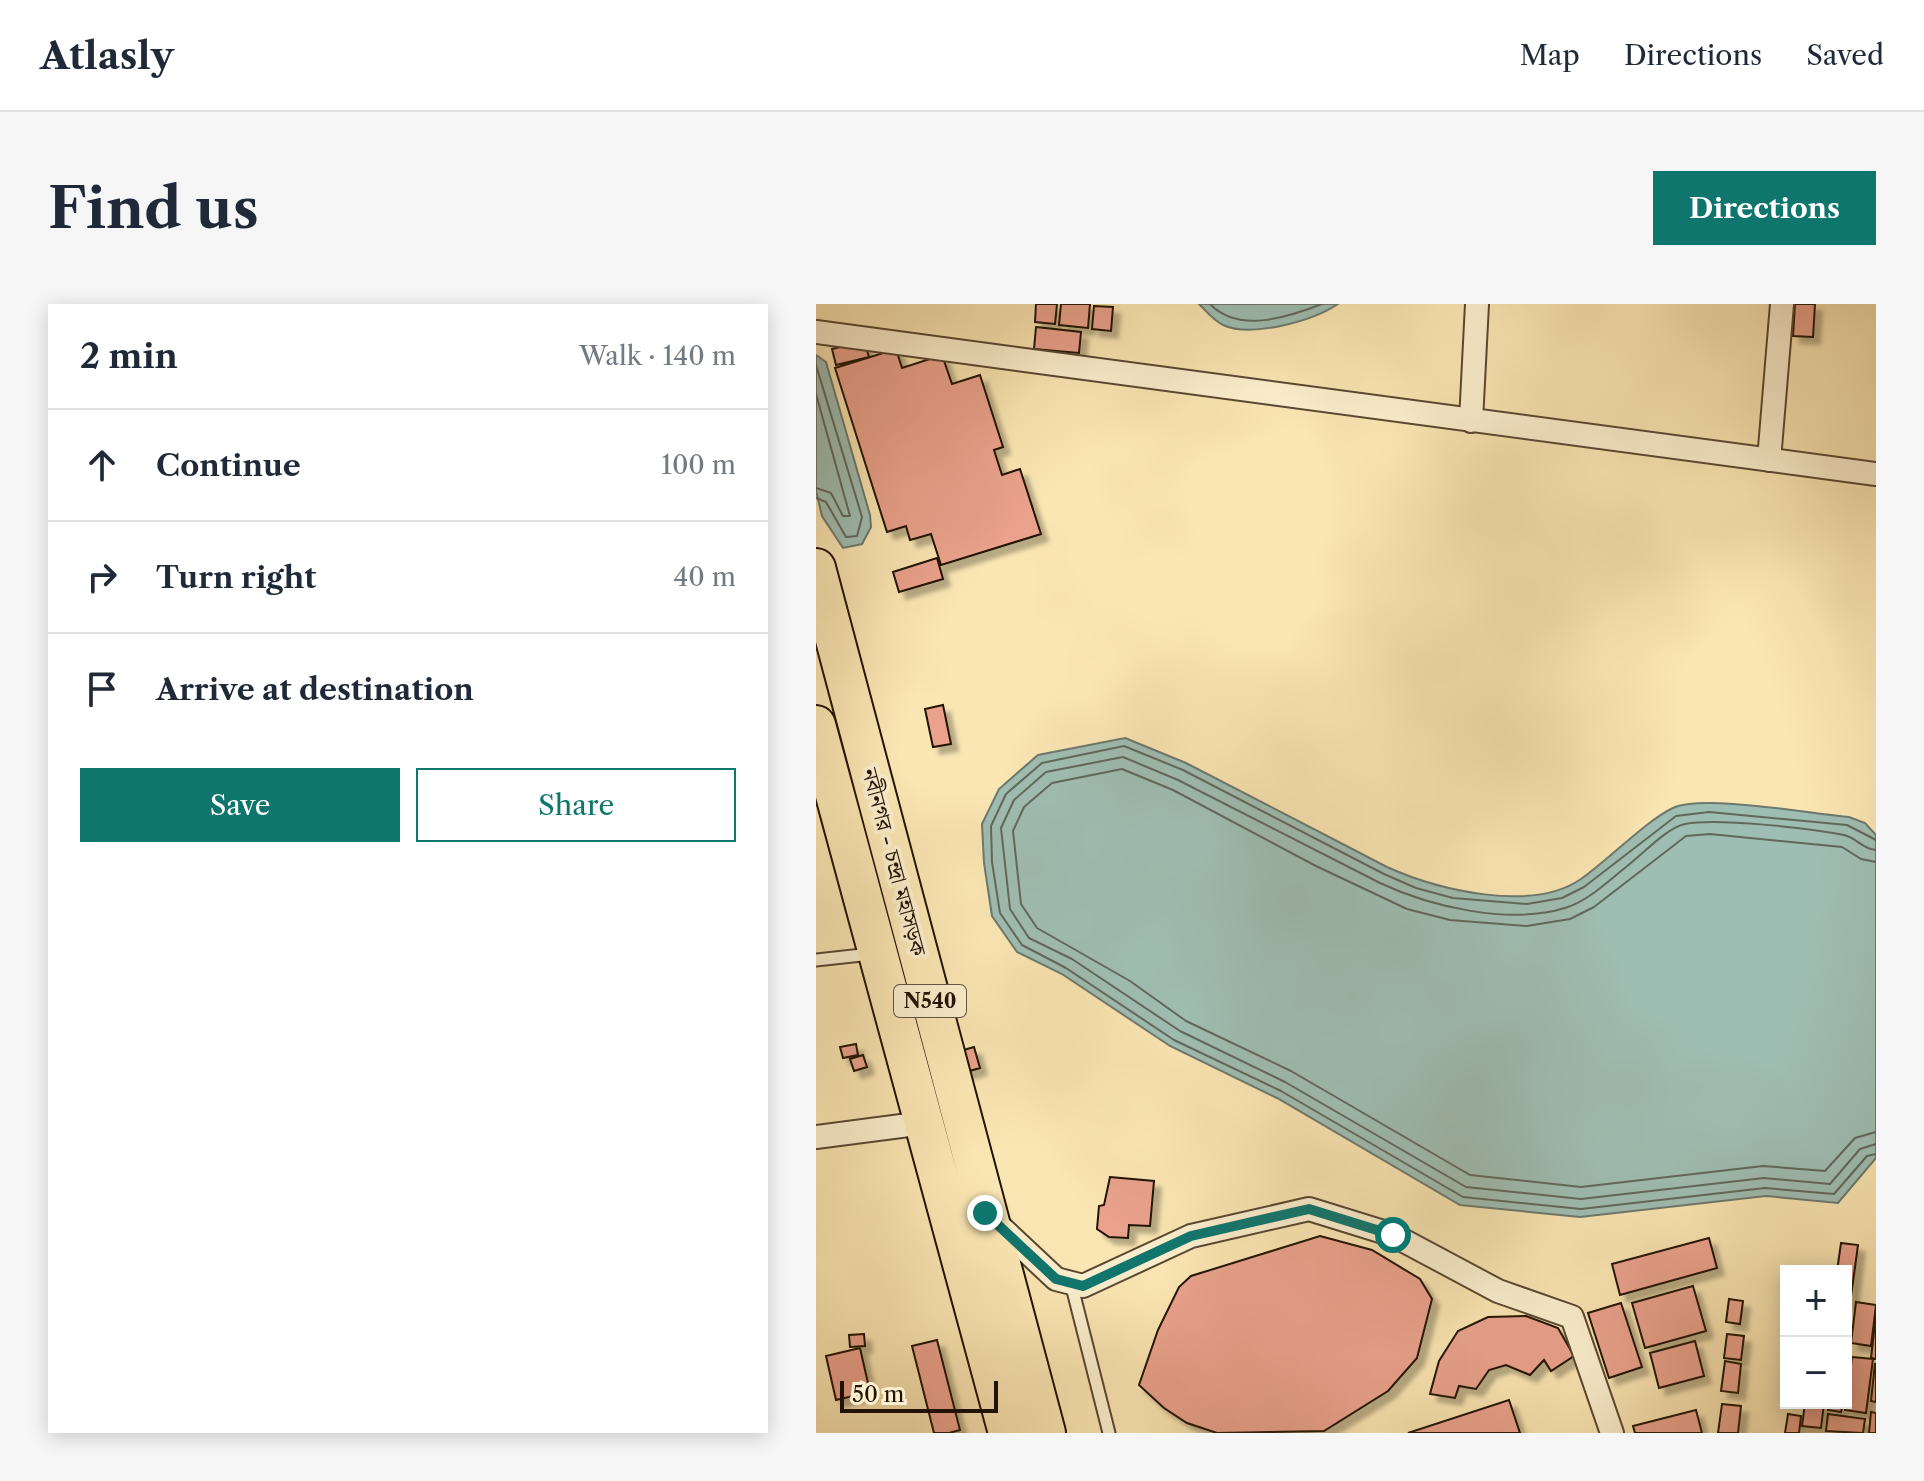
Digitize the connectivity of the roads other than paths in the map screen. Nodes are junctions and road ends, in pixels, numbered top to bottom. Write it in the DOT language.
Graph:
graph roads {
  1 [pos="1477,304"];
  2 [pos="1782,304"];
  3 [pos="816,332"];
  4 [pos="1471,421"];
  5 [pos="1769,460"];
  6 [pos="1876,474"];
  7 [pos="816,568"];
  8 [pos="816,725"];
  9 [pos="876,954"];
  10 [pos="816,960"];
  11 [pos="924,1123"];
  12 [pos="816,1137"];
  13 [pos="968,1217"];
  14 [pos="1071,1283"];
  15 [pos="1008,1433"];
  16 [pos="1046,1433"];
  17 [pos="1109,1433"];
  18 [pos="1612,1433"];
  1 -- 4 [label="street"];
  2 -- 5 [label="street"];
  3 -- 4 [label="street"];
  4 -- 5 [label="street"];
  5 -- 6 [label="street"];
  7 -- 13 [label="highway, নবীনগর - চন্দ্রা মহাসড়ক / N540"];
  8 -- 9 [label="highway, নবীনগর - চন্দ্রা মহাসড়ক / N540"];
  9 -- 10 [label="lane"];
  9 -- 11 [label="highway, নবীনগর - চন্দ্রা মহাসড়ক / N540"];
  11 -- 12 [label="street"];
  11 -- 13 [label="highway, নবীনগর - চন্দ্রা মহাসড়ক / N540"];
  13 -- 14 [label="street"];
  13 -- 15 [label="highway, নবীনগর - চন্দ্রা মহাসড়ক / N540"];
  13 -- 16 [label="highway, নবীনগর - চন্দ্রা মহাসড়ক / N540"];
  14 -- 17 [label="lane"];
  14 -- 18 [label="street"];
}
